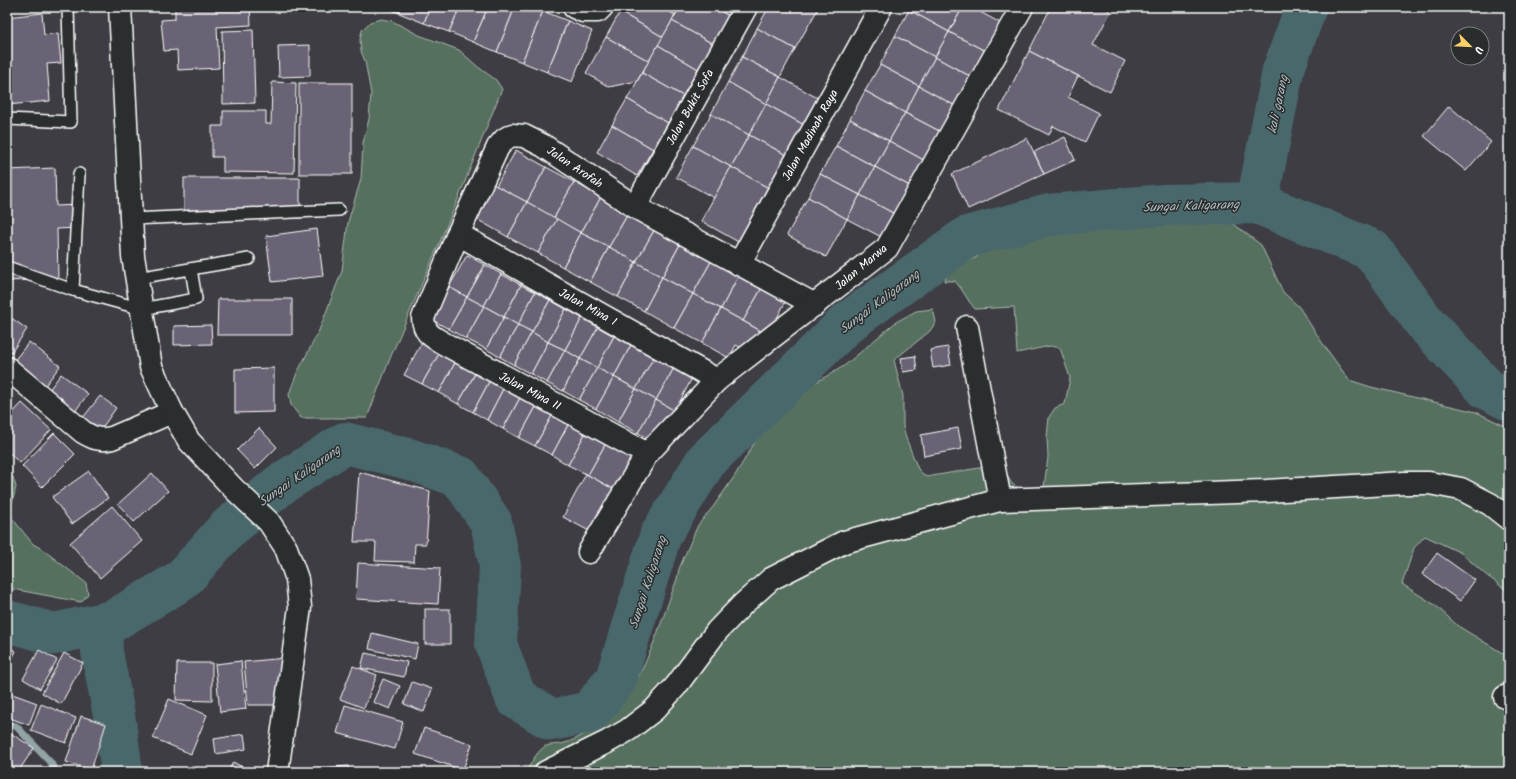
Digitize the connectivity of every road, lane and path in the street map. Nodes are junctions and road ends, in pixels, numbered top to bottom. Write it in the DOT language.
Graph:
graph roads {
  1 [pos="68,7"];
  2 [pos="120,7"];
  3 [pos="574,7"];
  4 [pos="602,7"];
  5 [pos="746,7"];
  6 [pos="881,7"];
  7 [pos="1022,7"];
  8 [pos="7,119"];
  9 [pos="79,174"];
  10 [pos="635,207"];
  11 [pos="339,210"];
  12 [pos="131,220"];
  13 [pos="458,234"];
  14 [pos="249,259"];
  15 [pos="739,264"];
  16 [pos="7,268"];
  17 [pos="191,269"];
  18 [pos="137,278"];
  19 [pos="73,290"];
  20 [pos="815,305"];
  21 [pos="142,309"];
  22 [pos="423,318"];
  23 [pos="967,327"];
  24 [pos="7,368"];
  25 [pos="717,380"];
  26 [pos="172,412"];
  27 [pos="647,454"];
  28 [pos="1000,500"];
  29 [pos="1509,519"];
  30 [pos="589,552"];
  31 [pos="277,772"];
  32 [pos="546,772"];
  1 -- 8 [label="lane"];
  2 -- 12 [label="street"];
  3 -- 4 [label="street"];
  5 -- 10 [label="street, Jalan Bukit Sofa"];
  6 -- 15 [label="street, Jalan Madinah Raya"];
  7 -- 20 [label="street, Jalan Marwa"];
  9 -- 19 [label="lane"];
  10 -- 13 [label="street, Jalan Arofah"];
  10 -- 15 [label="street, Jalan Arofah"];
  11 -- 12 [label="lane"];
  12 -- 18 [label="street"];
  13 -- 22 [label="street, Jalan Arofah"];
  13 -- 25 [label="street, Jalan Mina I"];
  14 -- 17 [label="lane"];
  15 -- 20 [label="street, Jalan Arofah"];
  16 -- 19 [label="lane"];
  17 -- 18 [label="lane"];
  17 -- 21 [label="lane"];
  18 -- 21 [label="street"];
  19 -- 21 [label="lane"];
  20 -- 25 [label="street, Jalan Marwa"];
  21 -- 26 [label="street"];
  22 -- 27 [label="street, Jalan Mina II"];
  23 -- 28 [label="street"];
  24 -- 26 [label="street"];
  25 -- 27 [label="street, Jalan Marwa"];
  26 -- 31 [label="street"];
  27 -- 30 [label="street, Jalan Marwa"];
  28 -- 29 [label="street"];
  28 -- 32 [label="street"];
}
